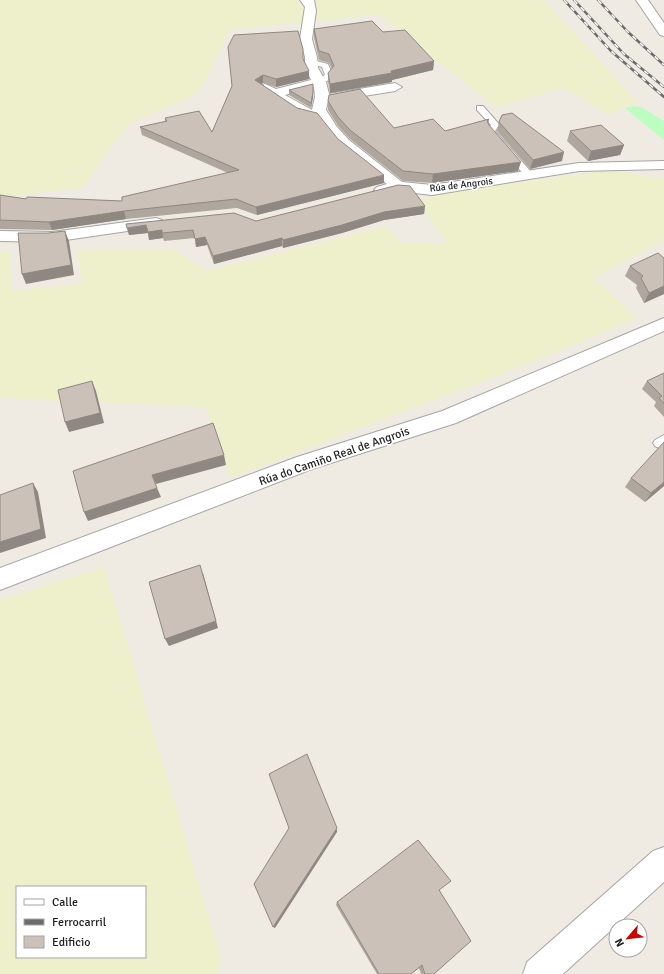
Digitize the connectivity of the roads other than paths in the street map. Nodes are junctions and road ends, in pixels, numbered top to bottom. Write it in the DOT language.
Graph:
graph roads {
  1 [pos="306,0"];
  2 [pos="642,0"];
  3 [pos="664,32"];
  4 [pos="319,82"];
  5 [pos="395,87"];
  6 [pos="322,100"];
  7 [pos="480,108"];
  8 [pos="323,117"];
  9 [pos="664,165"];
  10 [pos="529,175"];
  11 [pos="398,186"];
  12 [pos="367,193"];
  13 [pos="170,222"];
  14 [pos="0,236"];
  15 [pos="664,324"];
  16 [pos="0,579"];
  17 [pos="664,862"];
  18 [pos="539,974"];
  1 -- 4 [label="street"];
  2 -- 3 [label="street"];
  4 -- 6 [label="street"];
  4 -- 8 [label="street"];
  5 -- 6 [label="street"];
  6 -- 8 [label="street"];
  7 -- 10 [label="lane"];
  8 -- 11 [label="street"];
  9 -- 10 [label="street, Rúa de Angrois"];
  10 -- 11 [label="street, Rúa de Angrois"];
  11 -- 12 [label="street, Rúa de Angrois"];
  13 -- 14 [label="street"];
  15 -- 16 [label="street, Rúa do Camiño Real de Angrois"];
  17 -- 18 [label="street"];
}
